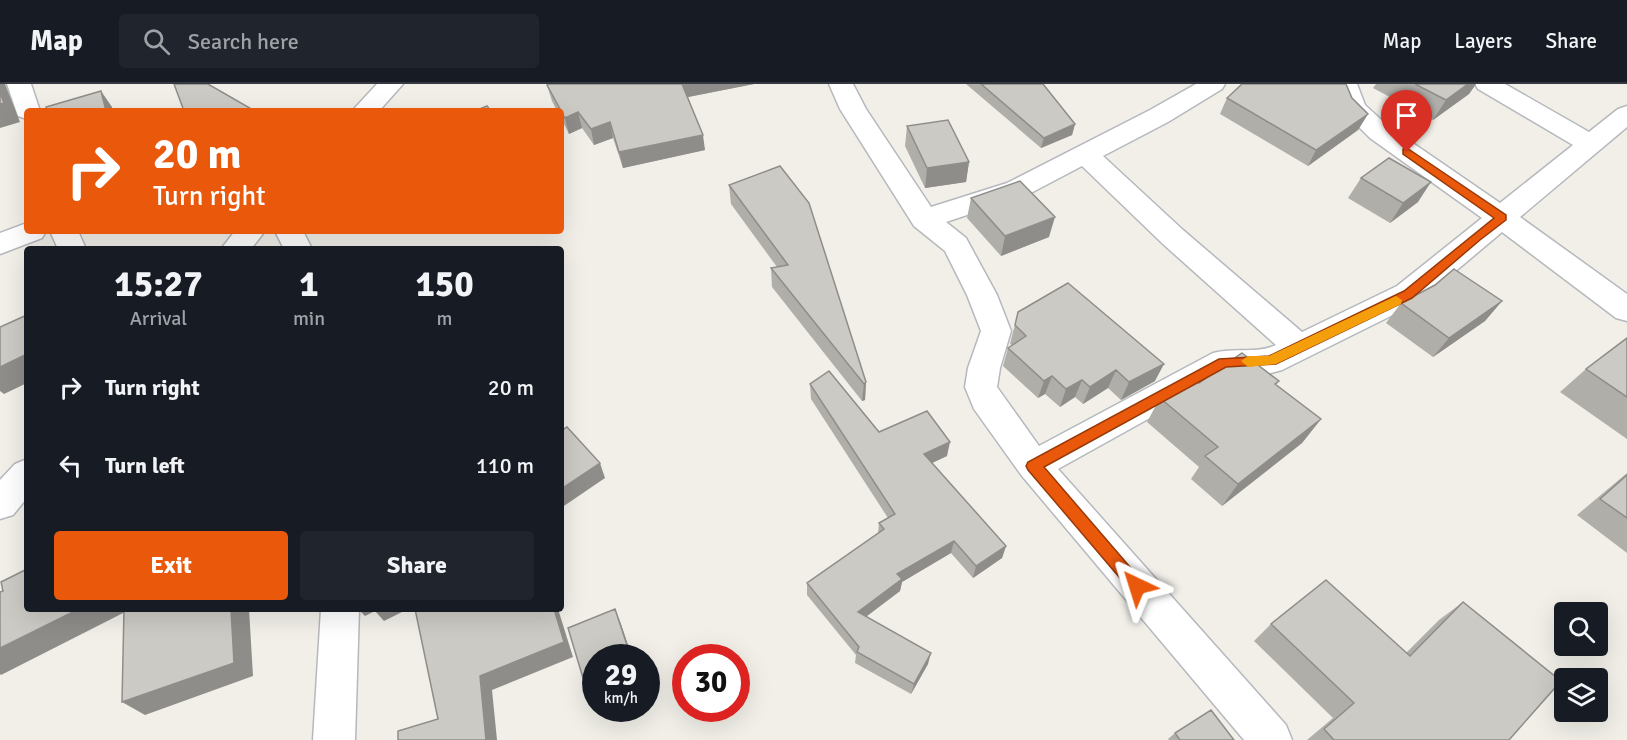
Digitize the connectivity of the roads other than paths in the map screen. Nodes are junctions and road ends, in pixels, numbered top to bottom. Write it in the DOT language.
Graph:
graph roads {
  1 [pos="19,84"];
  2 [pos="390,84"];
  3 [pos="841,84"];
  4 [pos="1213,84"];
  5 [pos="1345,84"];
  6 [pos="1487,84"];
  7 [pos="26,108"];
  8 [pos="368,108"];
  9 [pos="1627,114"];
  10 [pos="1590,144"];
  11 [pos="1085,154"];
  12 [pos="1502,218"];
  13 [pos="924,219"];
  14 [pos="25,234"];
  15 [pos="248,234"];
  16 [pos="0,244"];
  17 [pos="238,246"];
  18 [pos="1627,310"];
  19 [pos="1300,348"];
  20 [pos="1034,466"];
  21 [pos="24,477"];
  22 [pos="0,504"];
  23 [pos="340,612"];
  24 [pos="334,740"];
  25 [pos="1271,740"];
  1 -- 7 [label="street"];
  2 -- 8 [label="street"];
  3 -- 13 [label="street"];
  4 -- 11 [label="street"];
  5 -- 12 [label="street"];
  6 -- 10 [label="street"];
  9 -- 10 [label="street"];
  10 -- 12 [label="street"];
  11 -- 13 [label="street"];
  11 -- 19 [label="street"];
  12 -- 18 [label="street"];
  12 -- 19 [label="street"];
  13 -- 20 [label="street"];
  14 -- 16 [label="street"];
  15 -- 17 [label="street"];
  19 -- 20 [label="street"];
  20 -- 25 [label="street"];
  21 -- 22 [label="street"];
  23 -- 24 [label="street"];
}
